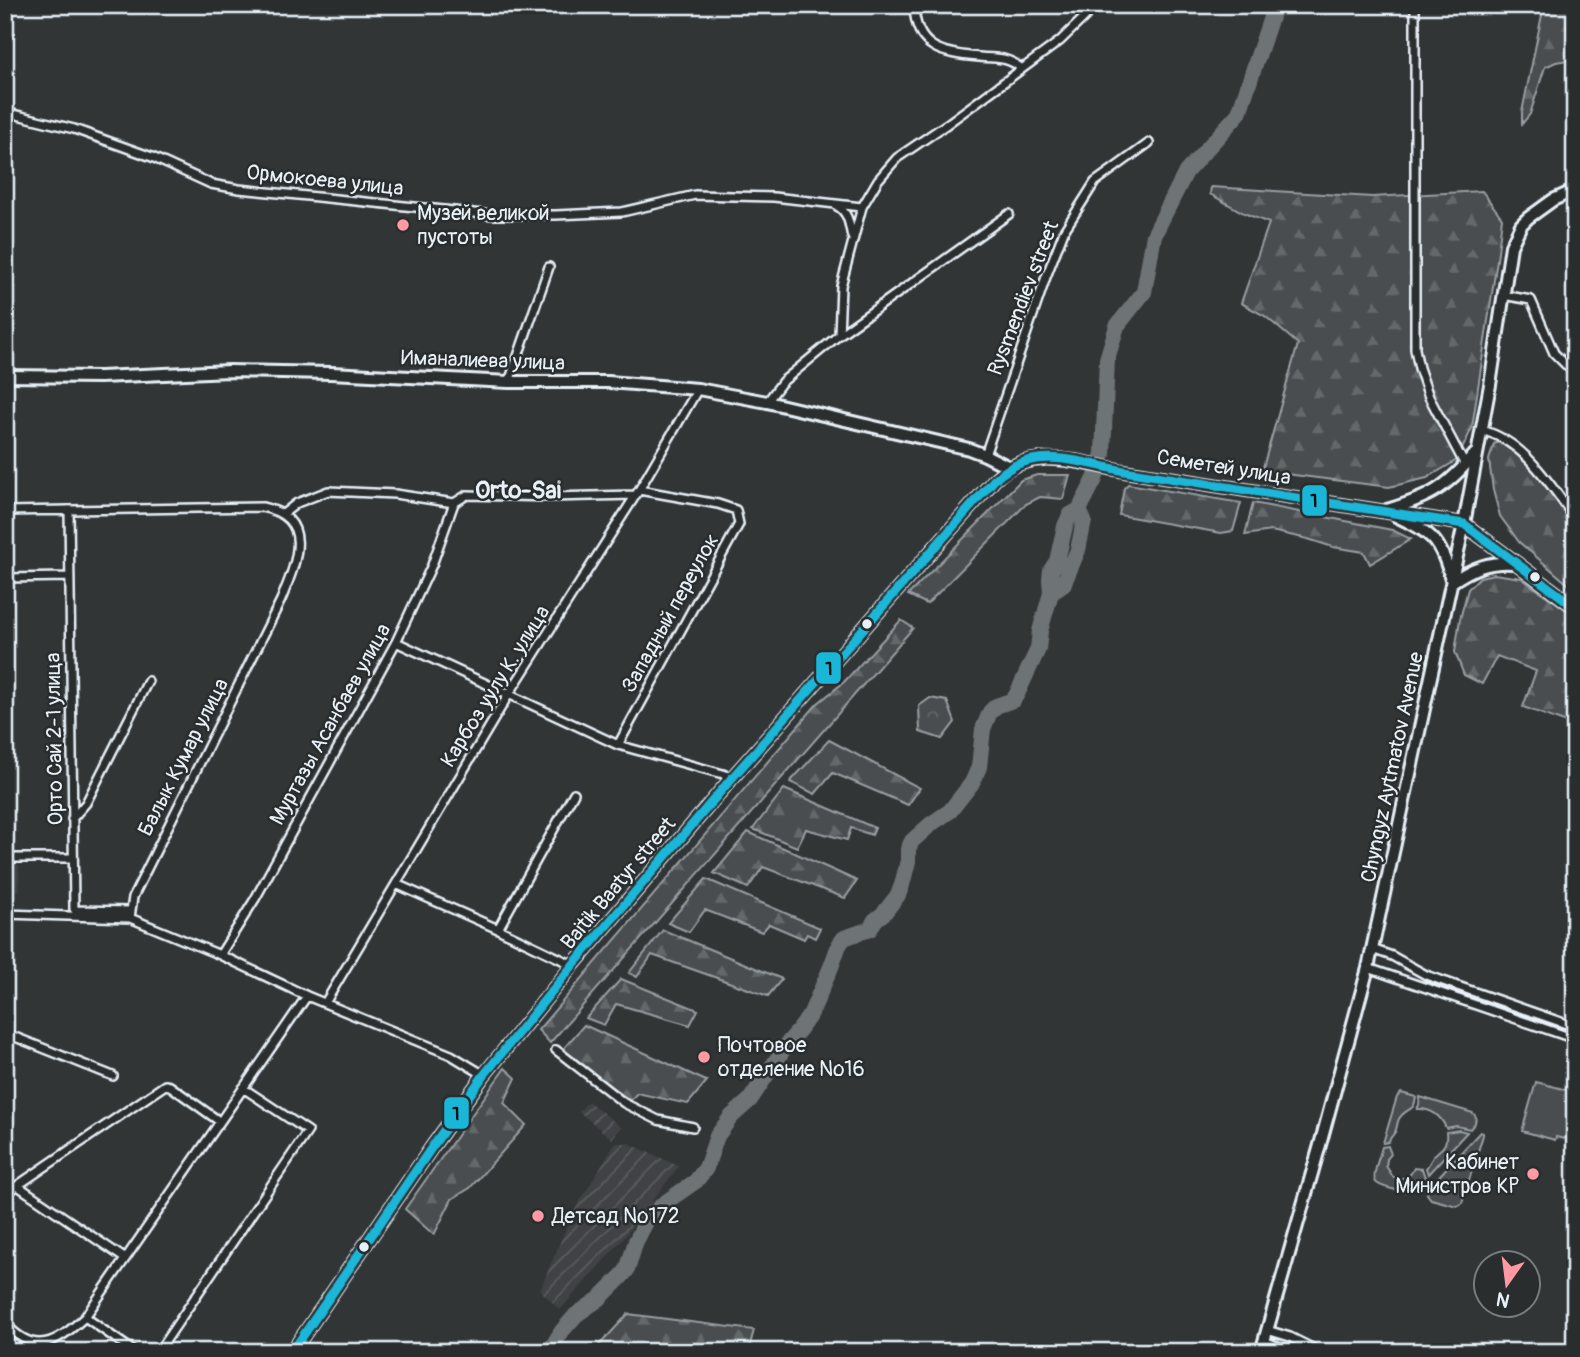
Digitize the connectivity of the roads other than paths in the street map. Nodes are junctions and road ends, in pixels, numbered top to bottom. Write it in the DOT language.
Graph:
graph roads {
  1 [pos="914,5"];
  2 [pos="1097,5"];
  3 [pos="1415,5"];
  4 [pos="1021,68"];
  5 [pos="5,112"];
  6 [pos="1149,143"];
  7 [pos="1575,190"];
  8 [pos="835,205"];
  9 [pos="862,207"];
  10 [pos="1009,215"];
  11 [pos="852,242"];
  12 [pos="549,267"];
  13 [pos="1503,295"];
  14 [pos="839,335"];
  15 [pos="1575,374"];
  16 [pos="5,376"];
  17 [pos="509,382"];
  18 [pos="698,389"];
  19 [pos="767,402"];
  20 [pos="1481,430"];
  21 [pos="1476,452"];
  22 [pos="985,455"];
  23 [pos="1465,465"];
  24 [pos="1009,467"];
  25 [pos="637,492"];
  26 [pos="454,503"];
  27 [pos="69,510"];
  28 [pos="5,511"];
  29 [pos="1384,511"];
  30 [pos="283,514"];
  31 [pos="1575,518"];
  32 [pos="1464,524"];
  33 [pos="1514,563"];
  34 [pos="69,577"];
  35 [pos="5,578"];
  36 [pos="1452,582"];
  37 [pos="1575,607"];
  38 [pos="396,642"];
  39 [pos="148,681"];
  40 [pos="509,694"];
  41 [pos="618,745"];
  42 [pos="732,778"];
  43 [pos="574,793"];
  44 [pos="72,820"];
  45 [pos="5,858"];
  46 [pos="72,858"];
  47 [pos="396,884"];
  48 [pos="5,914"];
  49 [pos="131,914"];
  50 [pos="498,929"];
  51 [pos="1372,949"];
  52 [pos="220,955"];
  53 [pos="573,965"];
  54 [pos="1368,968"];
  55 [pos="1426,975"];
  56 [pos="1423,986"];
  57 [pos="307,996"];
  58 [pos="325,1003"];
  59 [pos="1575,1027"];
  60 [pos="5,1033"];
  61 [pos="1575,1039"];
  62 [pos="556,1050"];
  63 [pos="484,1075"];
  64 [pos="113,1076"];
  65 [pos="243,1088"];
  66 [pos="219,1121"];
  67 [pos="693,1127"];
  68 [pos="18,1186"];
  69 [pos="5,1194"];
  70 [pos="124,1258"];
  71 [pos="85,1317"];
  72 [pos="5,1323"];
  73 [pos="1264,1341"];
  74 [pos="135,1352"];
  75 [pos="158,1352"];
  76 [pos="292,1352"];
  77 [pos="1293,1352"];
  78 [pos="1320,1352"];
  1 -- 4 [label="street"];
  2 -- 4 [label="street"];
  3 -- 23 [label="street"];
  4 -- 9 [label="street"];
  5 -- 8 [label="street, Ормокоева улица"];
  6 -- 22 [label="street, Rysmendiev street"];
  7 -- 13 [label="main road, Chyngyz Aytmatov Avenue"];
  8 -- 9 [label="street, Ормокоева улица"];
  8 -- 11 [label="street"];
  9 -- 11 [label="street"];
  10 -- 14 [label="street"];
  11 -- 14 [label="street"];
  12 -- 17 [label="street"];
  13 -- 15 [label="street"];
  13 -- 20 [label="main road, Chyngyz Aytmatov Avenue"];
  14 -- 19 [label="street"];
  16 -- 17 [label="main road, Иманалиева улица"];
  17 -- 18 [label="main road, Иманалиева улица"];
  18 -- 19 [label="main road, Иманалиева улица"];
  18 -- 25 [label="street, Карбоз уулу К. улица"];
  19 -- 22 [label="main road, Иманалиева улица"];
  20 -- 21 [label="main road, Chyngyz Aytmatov Avenue"];
  20 -- 31 [label="street"];
  21 -- 23 [label="main road"];
  21 -- 32 [label="main road, Chyngyz Aytmatov Avenue"];
  22 -- 24 [label="main road, Иманалиева улица"];
  23 -- 29 [label="main road"];
  24 -- 29 [label="main road, Семетей улица"];
  24 -- 42 [label="main road, Baitik Baatyr street"];
  25 -- 26 [label="street"];
  25 -- 40 [label="street, Карбоз уулу К. улица"];
  25 -- 41 [label="street, Западный переулок"];
  26 -- 30 [label="street"];
  26 -- 38 [label="street, Муртазы Асанбаев улица"];
  27 -- 28 [label="street"];
  27 -- 30 [label="street"];
  27 -- 34 [label="street, Орто Сай 2-1 улица"];
  29 -- 32 [label="main road, Семетей улица"];
  29 -- 36 [label="main road"];
  30 -- 49 [label="street, Балык Кумар улица"];
  32 -- 33 [label="main road, Семетей улица"];
  32 -- 36 [label="main road, Chyngyz Aytmatov Avenue"];
  33 -- 36 [label="main road"];
  33 -- 37 [label="main road, Семетей улица"];
  34 -- 35 [label="street"];
  34 -- 44 [label="street, Орто Сай 2-1 улица"];
  36 -- 51 [label="main road, Chyngyz Aytmatov Avenue"];
  38 -- 40 [label="street"];
  38 -- 52 [label="street, Муртазы Асанбаев улица"];
  39 -- 44 [label="street"];
  40 -- 41 [label="street"];
  40 -- 47 [label="street, Карбоз уулу К. улица"];
  41 -- 42 [label="street"];
  42 -- 53 [label="main road, Baitik Baatyr street"];
  43 -- 50 [label="street"];
  44 -- 46 [label="street, Орто Сай 2-1 улица"];
  45 -- 46 [label="street"];
  46 -- 49 [label="street, Орто Сай 2-1 улица"];
  47 -- 50 [label="street"];
  47 -- 58 [label="street, Карбоз уулу К. улица"];
  48 -- 49 [label="street"];
  49 -- 52 [label="street"];
  50 -- 53 [label="street"];
  51 -- 54 [label="main road, Chyngyz Aytmatov Avenue"];
  51 -- 55 [label="street"];
  52 -- 57 [label="street"];
  53 -- 63 [label="main road, Baitik Baatyr street"];
  54 -- 56 [label="street"];
  54 -- 73 [label="main road, Chyngyz Aytmatov Avenue"];
  55 -- 56 [label="street"];
  55 -- 59 [label="street"];
  56 -- 61 [label="street"];
  57 -- 58 [label="street"];
  57 -- 65 [label="street"];
  58 -- 63 [label="street"];
  60 -- 64 [label="street"];
  62 -- 67 [label="street"];
  63 -- 76 [label="main road, Baitik Baatyr street"];
  65 -- 66 [label="street"];
  65 -- 75 [label="street"];
  66 -- 68 [label="street"];
  66 -- 70 [label="street"];
  68 -- 69 [label="street"];
  68 -- 70 [label="street"];
  70 -- 71 [label="street"];
  71 -- 72 [label="street"];
  71 -- 74 [label="street"];
  73 -- 77 [label="street"];
  73 -- 78 [label="street"];
}
